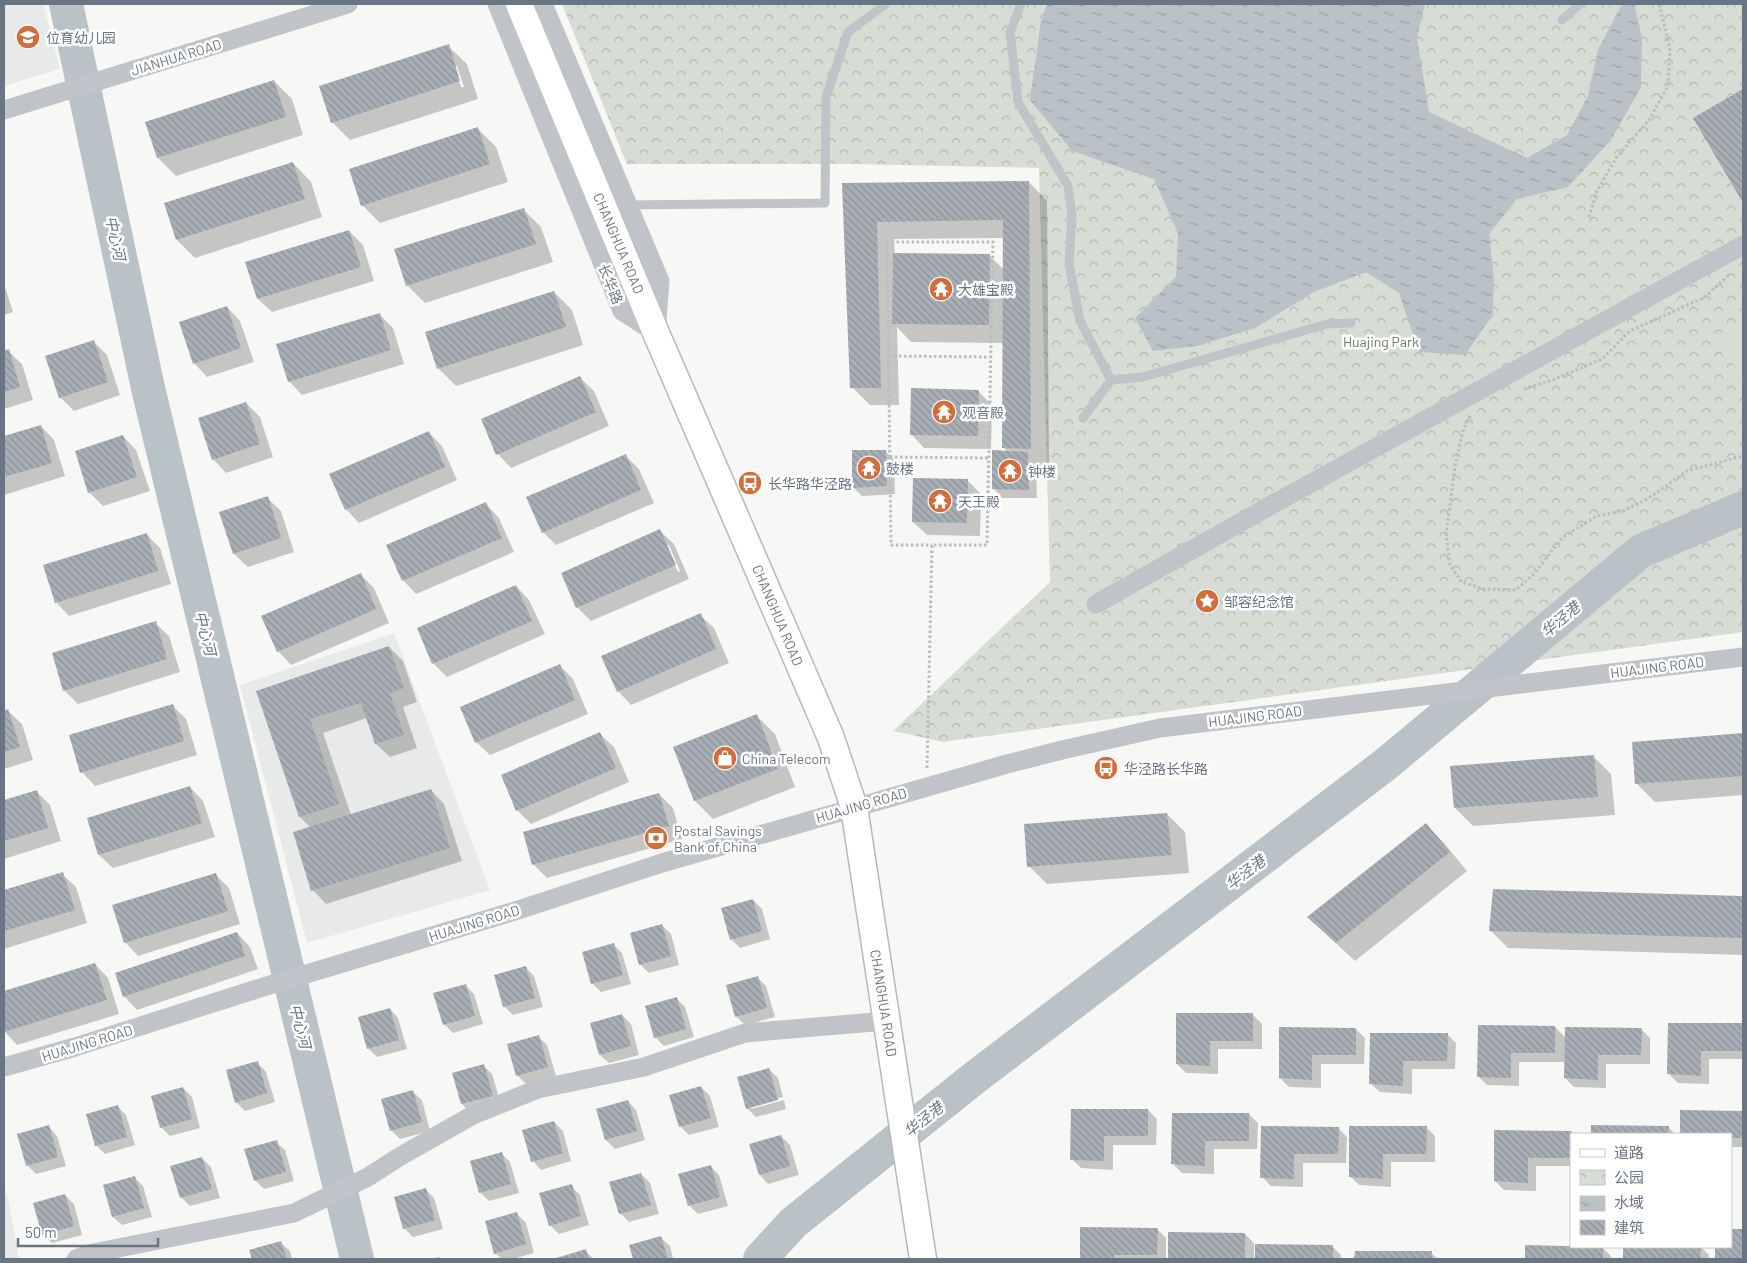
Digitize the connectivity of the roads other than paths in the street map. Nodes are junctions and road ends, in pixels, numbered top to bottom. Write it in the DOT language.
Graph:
graph roads {
  1 [pos="348,4"];
  2 [pos="497,4"];
  3 [pos="519,4"];
  4 [pos="543,4"];
  5 [pos="886,4"];
  6 [pos="1021,4"];
  7 [pos="1580,4"];
  8 [pos="1562,20"];
  9 [pos="4,110"];
  10 [pos="628,205"];
  11 [pos="1743,245"];
  12 [pos="1351,323"];
  13 [pos="656,333"];
  14 [pos="1111,380"];
  15 [pos="1083,418"];
  16 [pos="1096,604"];
  17 [pos="1743,657"];
  18 [pos="854,807"];
  19 [pos="886,1022"];
  20 [pos="4,1067"];
  21 [pos="76,1259"];
  22 [pos="923,1259"];
  1 -- 9 [label="street, JIANHUA ROAD"];
  2 -- 13 [label="street, 长华路"];
  3 -- 13 [label="street, CHANGHUA ROAD"];
  4 -- 10 [label="street"];
  5 -- 10 [label="lane"];
  6 -- 14 [label="lane"];
  7 -- 8 [label="lane"];
  10 -- 13 [label="street"];
  11 -- 16 [label="street"];
  12 -- 14 [label="lane"];
  13 -- 18 [label="street, CHANGHUA ROAD"];
  14 -- 15 [label="lane"];
  17 -- 18 [label="street, HUAJING ROAD"];
  18 -- 19 [label="street, CHANGHUA ROAD"];
  18 -- 20 [label="street, HUAJING ROAD"];
  19 -- 21 [label="street"];
  19 -- 22 [label="street, CHANGHUA ROAD"];
}
